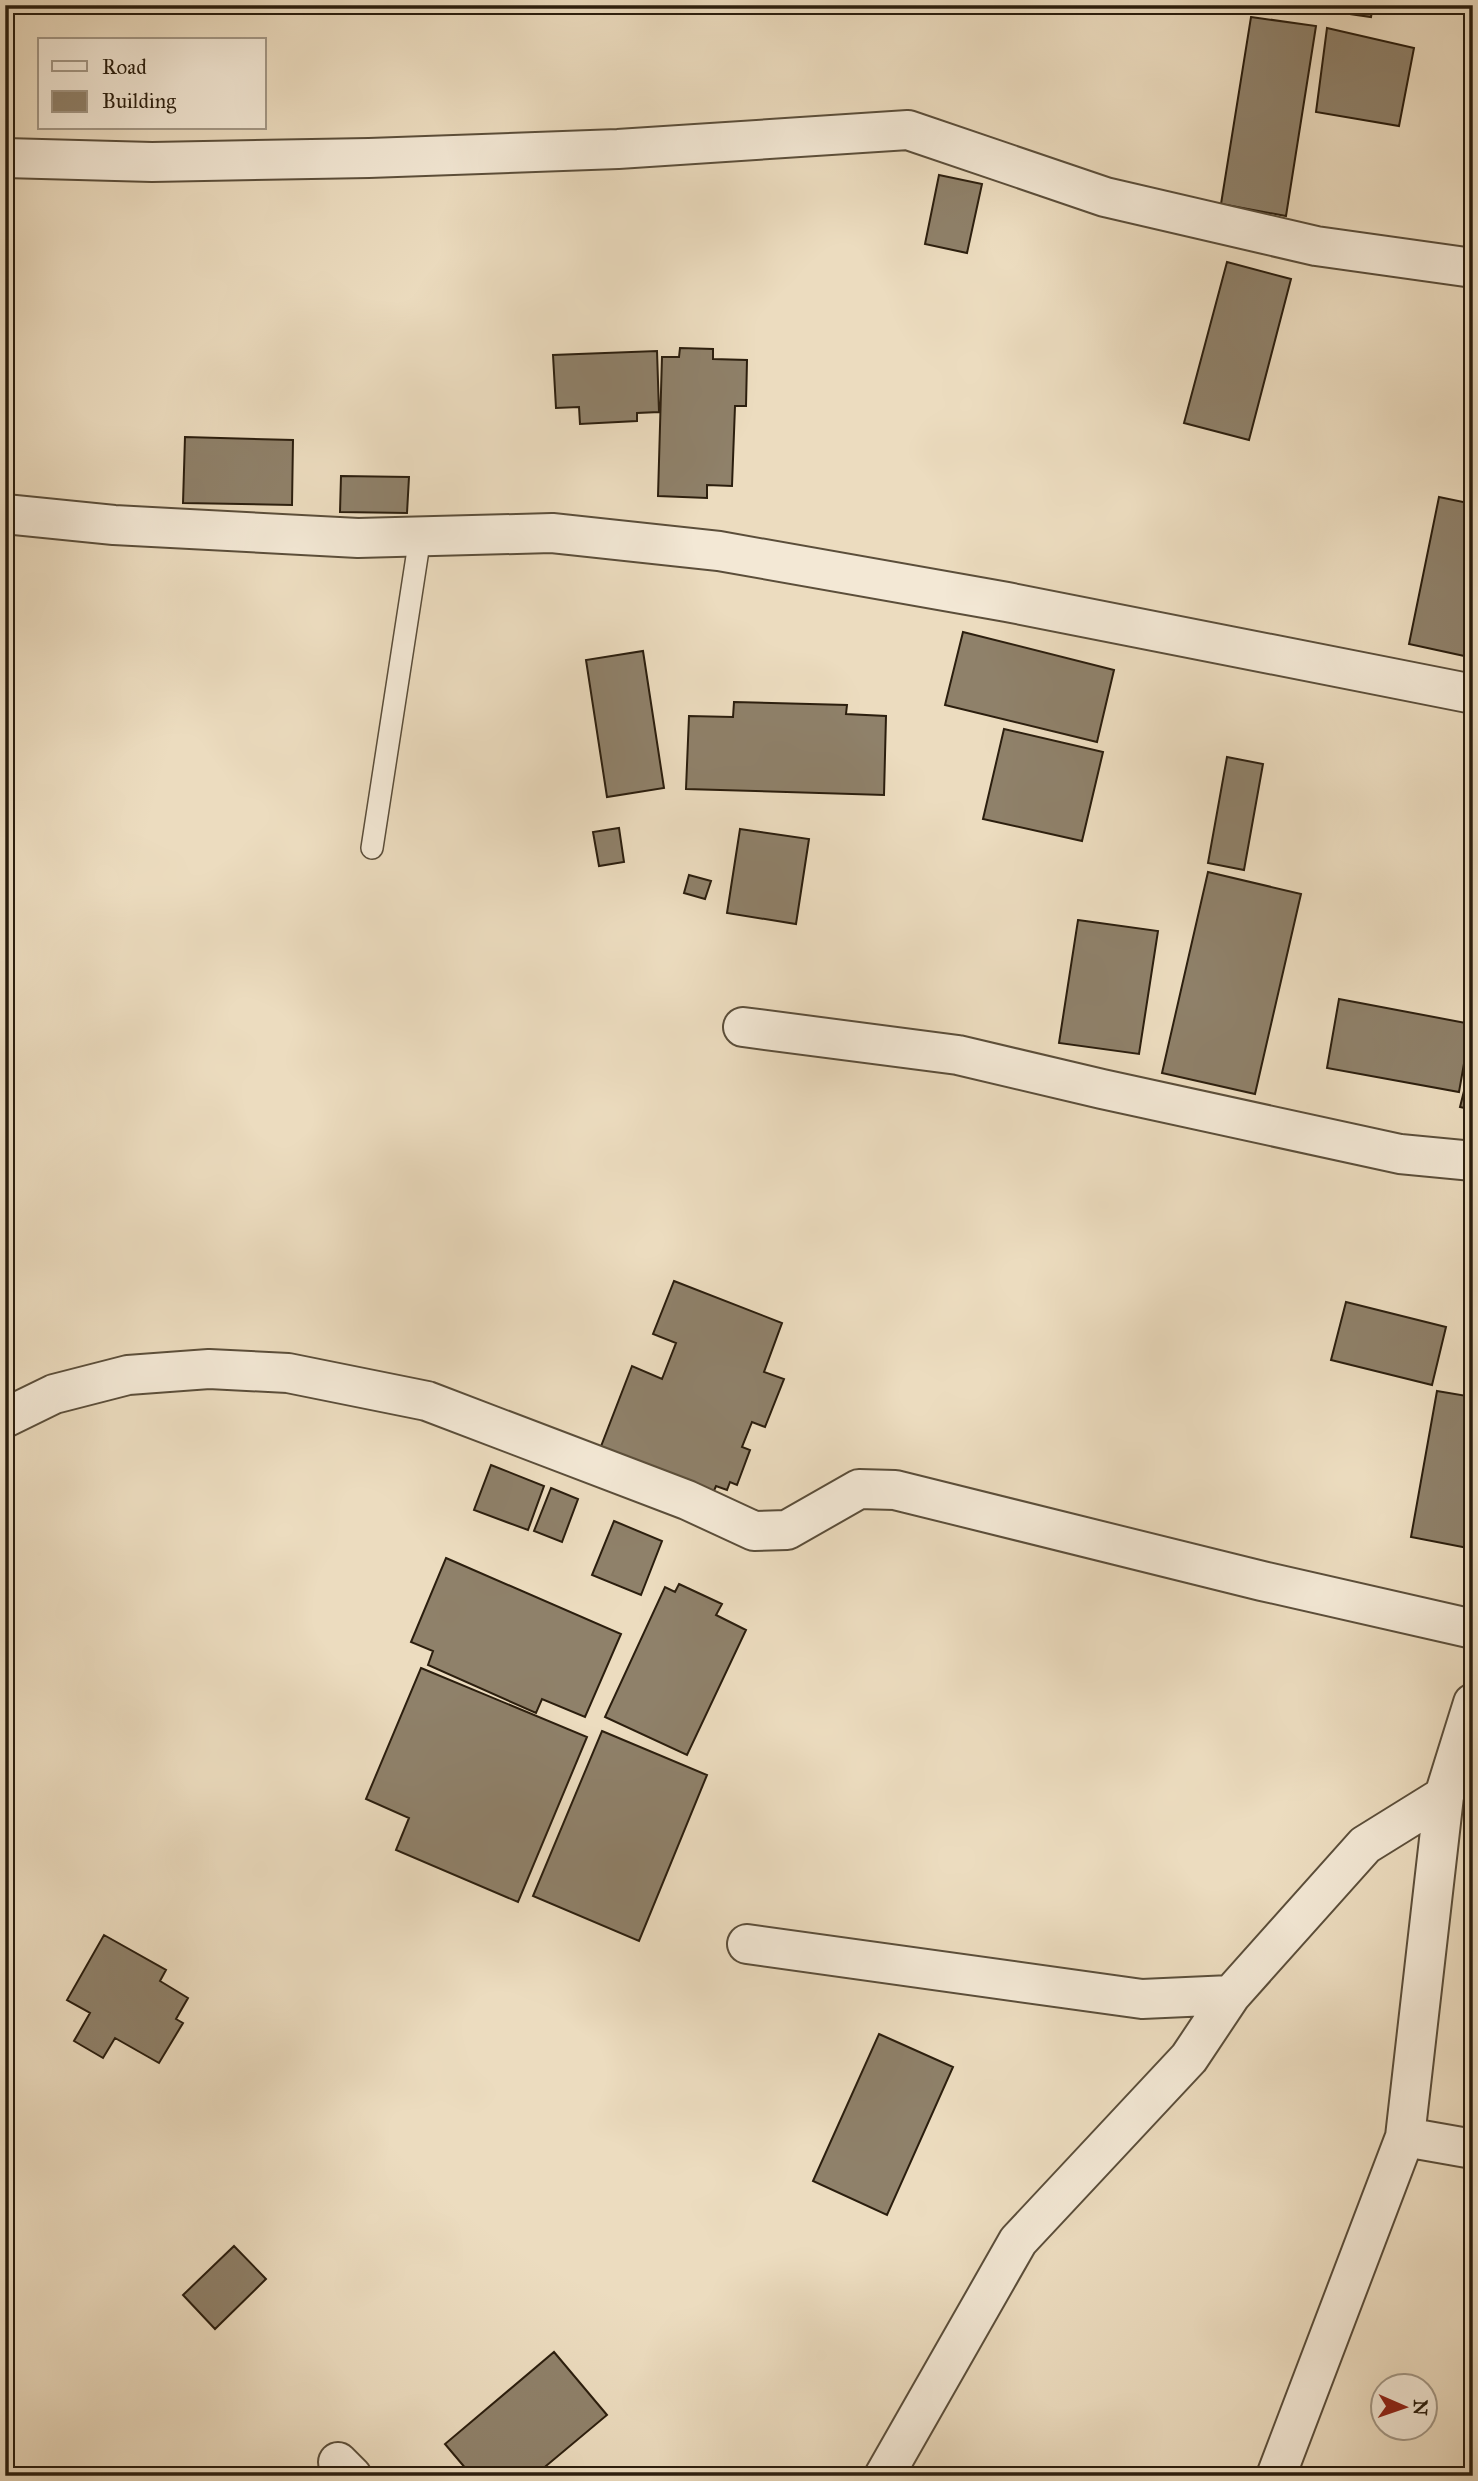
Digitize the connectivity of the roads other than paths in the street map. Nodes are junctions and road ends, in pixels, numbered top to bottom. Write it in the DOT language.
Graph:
graph roads {
  1 [pos="5,158"];
  2 [pos="1473,268"];
  3 [pos="5,514"];
  4 [pos="420,537"];
  5 [pos="1473,694"];
  6 [pos="372,848"];
  7 [pos="743,1027"];
  8 [pos="1473,1161"];
  9 [pos="5,1418"];
  10 [pos="1473,1629"];
  11 [pos="1473,1703"];
  12 [pos="1444,1796"];
  13 [pos="747,1944"];
  14 [pos="1231,1995"];
  15 [pos="1405,2137"];
  16 [pos="1473,2149"];
  17 [pos="884,2476"];
  18 [pos="1276,2476"];
  1 -- 2 [label="street"];
  3 -- 4 [label="street"];
  4 -- 5 [label="street"];
  4 -- 6 [label="lane"];
  7 -- 8 [label="street"];
  9 -- 10 [label="street"];
  11 -- 12 [label="street"];
  12 -- 14 [label="street"];
  12 -- 15 [label="street"];
  13 -- 14 [label="street"];
  14 -- 17 [label="street"];
  15 -- 16 [label="street"];
  15 -- 18 [label="street"];
}
